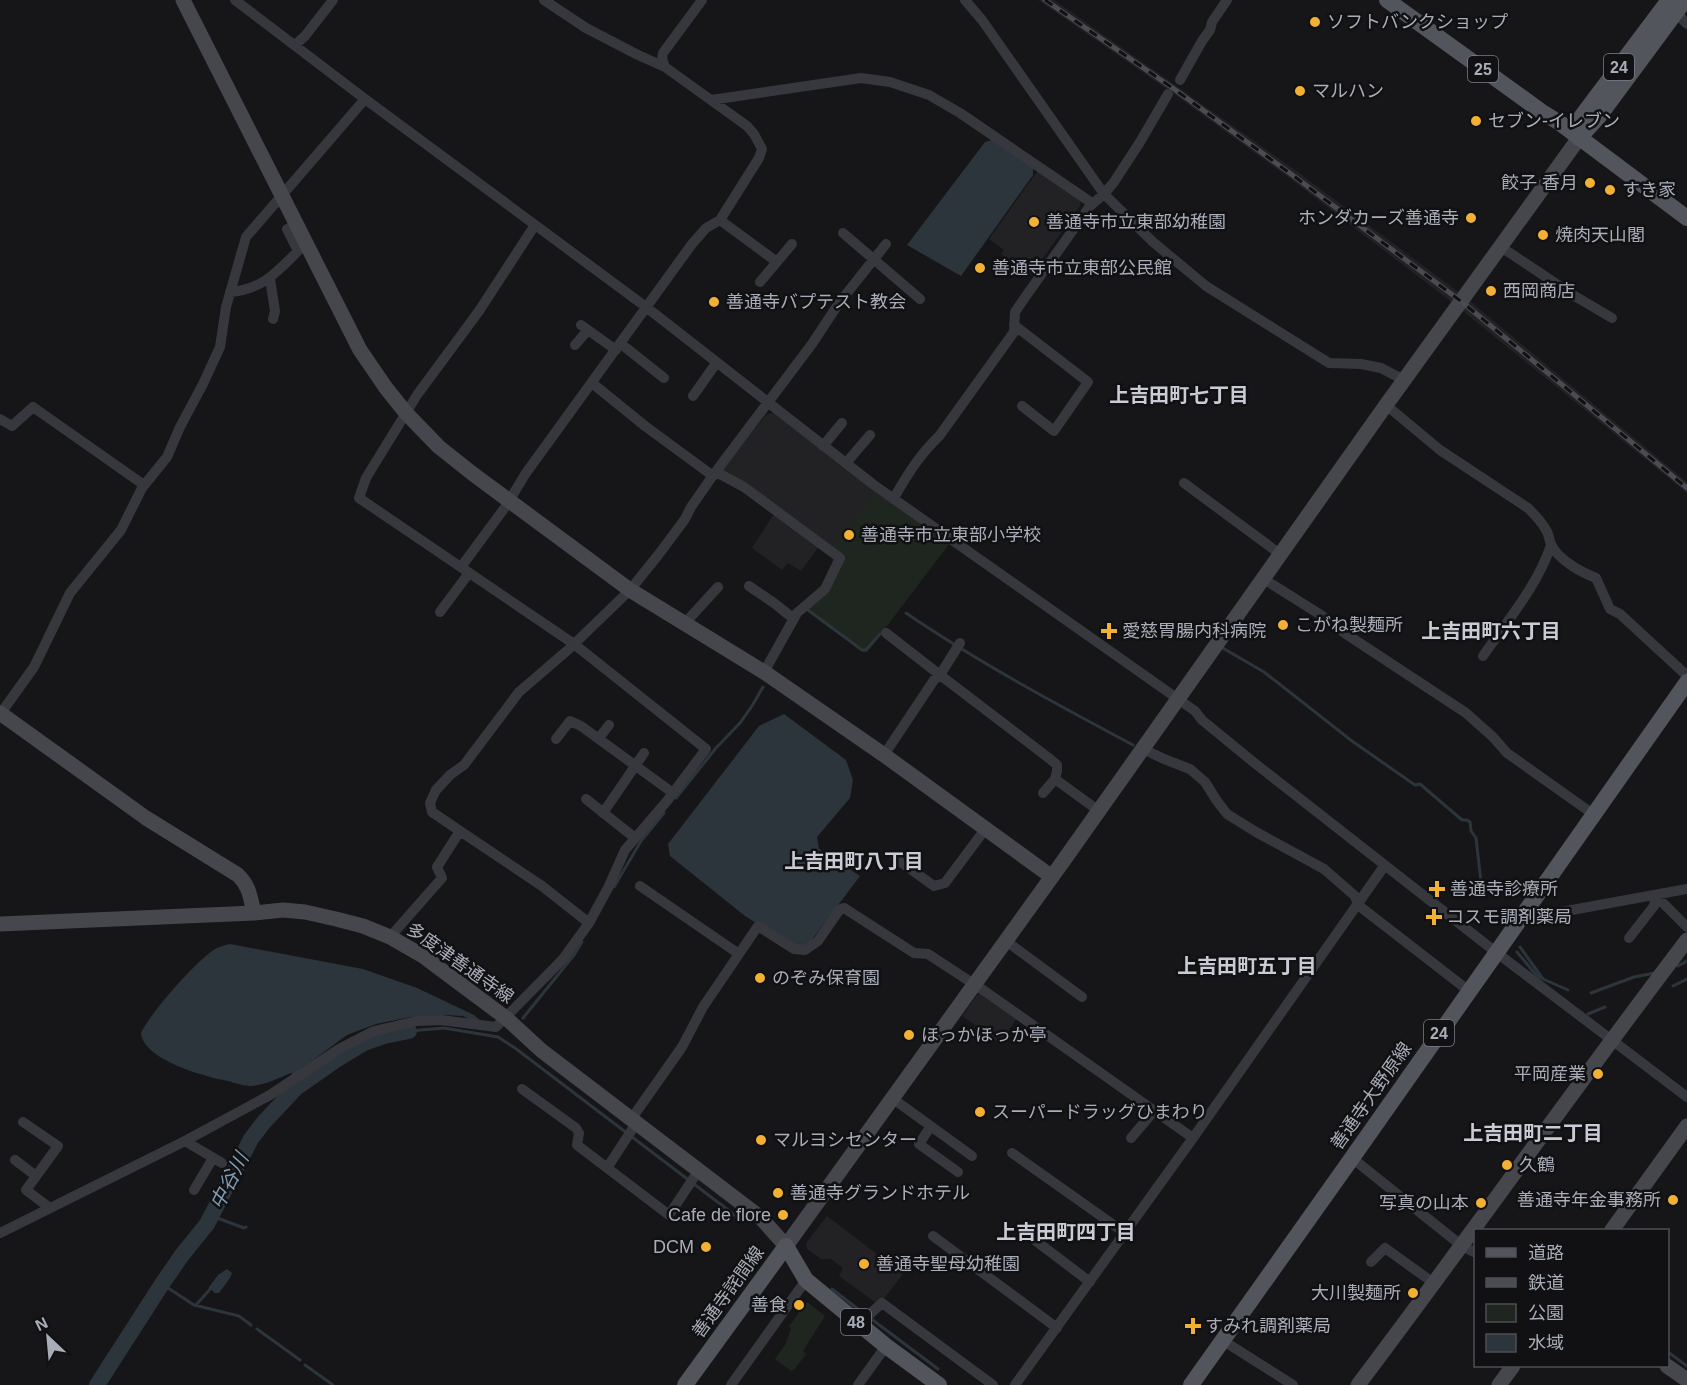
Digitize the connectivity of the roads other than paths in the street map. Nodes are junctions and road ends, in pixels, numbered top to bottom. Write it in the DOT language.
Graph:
graph roads {
  1 [pos="183,0"];
  2 [pos="235,0"];
  3 [pos="333,0"];
  4 [pos="544,0"];
  5 [pos="702,0"];
  6 [pos="965,0"];
  7 [pos="1227,0"];
  8 [pos="1387,0"];
  9 [pos="1679,7"];
  10 [pos="295,45"];
  11 [pos="665,67"];
  12 [pos="1180,80"];
  13 [pos="1168,94"];
  14 [pos="365,99"];
  15 [pos="711,100"];
  16 [pos="1579,138"];
  17 [pos="1104,194"];
  18 [pos="282,196"];
  19 [pos="1092,203"];
  20 [pos="1687,218"];
  21 [pos="720,220"];
  22 [pos="296,225"];
  23 [pos="535,225"];
  24 [pos="843,233"];
  25 [pos="792,244"];
  26 [pos="886,244"];
  27 [pos="1501,247"];
  28 [pos="873,260"];
  29 [pos="777,262"];
  30 [pos="270,279"];
  31 [pos="760,282"];
  32 [pos="230,292"];
  33 [pos="920,299"];
  34 [pos="646,307"];
  35 [pos="1612,318"];
  36 [pos="273,320"];
  37 [pos="1014,325"];
  38 [pos="575,345"];
  39 [pos="618,346"];
  40 [pos="717,362"];
  41 [pos="664,378"];
  42 [pos="1404,380"];
  43 [pos="592,383"];
  44 [pos="693,396"];
  45 [pos="769,404"];
  46 [pos="1386,405"];
  47 [pos="1022,406"];
  48 [pos="406,413"];
  49 [pos="0,419"];
  50 [pos="842,423"];
  51 [pos="870,435"];
  52 [pos="823,446"];
  53 [pos="846,463"];
  54 [pos="715,474"];
  55 [pos="1184,483"];
  56 [pos="144,485"];
  57 [pos="894,498"];
  58 [pos="509,501"];
  59 [pos="1551,545"];
  60 [pos="1280,554"];
  61 [pos="465,570"];
  62 [pos="1263,578"];
  63 [pos="718,586"];
  64 [pos="749,586"];
  65 [pos="630,590"];
  66 [pos="440,612"];
  67 [pos="794,619"];
  68 [pos="685,623"];
  69 [pos="886,633"];
  70 [pos="574,644"];
  71 [pos="958,645"];
  72 [pos="1484,656"];
  73 [pos="764,672"];
  74 [pos="940,675"];
  75 [pos="1684,682"];
  76 [pos="1179,699"];
  77 [pos="1,713"];
  78 [pos="609,725"];
  79 [pos="599,738"];
  80 [pos="556,739"];
  81 [pos="1143,749"];
  82 [pos="644,753"];
  83 [pos="884,755"];
  84 [pos="635,765"];
  85 [pos="1055,779"];
  86 [pos="673,793"];
  87 [pos="1042,793"];
  88 [pos="586,800"];
  89 [pos="1099,811"];
  90 [pos="603,813"];
  91 [pos="1593,814"];
  92 [pos="986,828"];
  93 [pos="460,831"];
  94 [pos="635,838"];
  95 [pos="896,858"];
  96 [pos="1385,865"];
  97 [pos="1052,877"];
  98 [pos="640,886"];
  99 [pos="1687,889"];
  100 [pos="1656,896"];
  101 [pos="1358,906"];
  102 [pos="254,913"];
  103 [pos="1524,913"];
  104 [pos="590,922"];
  105 [pos="0,924"];
  106 [pos="1687,927"];
  107 [pos="390,937"];
  108 [pos="1629,938"];
  109 [pos="1687,940"];
  110 [pos="1006,941"];
  111 [pos="1497,953"];
  112 [pos="739,954"];
  113 [pos="974,984"];
  114 [pos="1469,991"];
  115 [pos="1082,997"];
  116 [pos="506,1018"];
  117 [pos="1611,1039"];
  118 [pos="522,1089"];
  119 [pos="1687,1097"];
  120 [pos="890,1100"];
  121 [pos="1154,1111"];
  122 [pos="23,1122"];
  123 [pos="1687,1126"];
  124 [pos="631,1127"];
  125 [pos="1131,1138"];
  126 [pos="1193,1138"];
  127 [pos="185,1140"];
  128 [pos="1012,1153"];
  129 [pos="972,1156"];
  130 [pos="1352,1158"];
  131 [pos="15,1160"];
  132 [pos="607,1168"];
  133 [pos="958,1172"];
  134 [pos="36,1176"];
  135 [pos="693,1178"];
  136 [pos="194,1190"];
  137 [pos="50,1208"];
  138 [pos="1483,1229"];
  139 [pos="1612,1229"];
  140 [pos="0,1233"];
  141 [pos="1125,1233"];
  142 [pos="933,1236"];
  143 [pos="1036,1241"];
  144 [pos="786,1246"];
  145 [pos="1469,1250"];
  146 [pos="1371,1262"];
  147 [pos="806,1280"];
  148 [pos="1090,1282"];
  149 [pos="1435,1284"];
  150 [pos="859,1324"];
  151 [pos="1057,1328"];
  152 [pos="1222,1340"];
  153 [pos="886,1346"];
  154 [pos="1669,1366"];
  155 [pos="1512,1367"];
  156 [pos="1687,1380"];
  157 [pos="685,1385"];
  158 [pos="731,1385"];
  159 [pos="858,1385"];
  160 [pos="939,1385"];
  161 [pos="993,1385"];
  162 [pos="1015,1385"];
  163 [pos="1191,1385"];
  164 [pos="1293,1385"];
  165 [pos="1358,1385"];
  166 [pos="1499,1385"];
  1 -- 18 [label="street"];
  2 -- 10 [label="street"];
  3 -- 10 [label="street"];
  4 -- 11 [label="street"];
  5 -- 11 [label="street"];
  6 -- 17 [label="street"];
  7 -- 12 [label="street"];
  8 -- 16 [label="main road, 25"];
  9 -- 16 [label="main road, 24"];
  10 -- 14 [label="street"];
  11 -- 15 [label="street"];
  13 -- 17 [label="street"];
  14 -- 18 [label="street"];
  14 -- 23 [label="street"];
  15 -- 19 [label="street"];
  15 -- 21 [label="street"];
  16 -- 20 [label="main road"];
  16 -- 27 [label="street"];
  17 -- 19 [label="street"];
  17 -- 42 [label="street"];
  18 -- 22 [label="street"];
  18 -- 32 [label="street"];
  19 -- 37 [label="street"];
  21 -- 29 [label="street"];
  21 -- 34 [label="street"];
  22 -- 30 [label="street"];
  22 -- 48 [label="street"];
  23 -- 34 [label="street"];
  23 -- 48 [label="street"];
  24 -- 28 [label="street"];
  25 -- 29 [label="street"];
  26 -- 28 [label="street"];
  27 -- 35 [label="street"];
  27 -- 42 [label="street"];
  28 -- 33 [label="street"];
  28 -- 45 [label="street"];
  29 -- 31 [label="street"];
  30 -- 32 [label="street"];
  30 -- 36 [label="street"];
  32 -- 56 [label="street"];
  34 -- 39 [label="street"];
  34 -- 40 [label="street"];
  37 -- 47 [label="street"];
  37 -- 57 [label="street"];
  38 -- 39 [label="street"];
  39 -- 41 [label="street"];
  39 -- 43 [label="street"];
  40 -- 44 [label="street"];
  40 -- 45 [label="street"];
  42 -- 46 [label="street"];
  43 -- 54 [label="street"];
  43 -- 58 [label="street"];
  45 -- 52 [label="street"];
  45 -- 54 [label="street"];
  46 -- 59 [label="street"];
  46 -- 60 [label="street"];
  48 -- 58 [label="street"];
  48 -- 61 [label="street"];
  49 -- 56 [label="street"];
  50 -- 52 [label="street"];
  51 -- 53 [label="street"];
  52 -- 53 [label="street"];
  53 -- 57 [label="street"];
  54 -- 65 [label="street"];
  54 -- 67 [label="street"];
  55 -- 60 [label="street"];
  56 -- 77 [label="street"];
  57 -- 76 [label="street"];
  58 -- 61 [label="street"];
  58 -- 65 [label="street"];
  59 -- 72 [label="street"];
  59 -- 75 [label="street"];
  60 -- 62 [label="street"];
  61 -- 66 [label="street"];
  61 -- 70 [label="street"];
  62 -- 76 [label="street"];
  62 -- 91 [label="street"];
  63 -- 68 [label="street"];
  64 -- 67 [label="street"];
  65 -- 68 [label="street"];
  65 -- 70 [label="street"];
  67 -- 73 [label="street"];
  68 -- 73 [label="street"];
  69 -- 74 [label="street"];
  70 -- 86 [label="street"];
  70 -- 93 [label="street"];
  71 -- 74 [label="street"];
  73 -- 83 [label="street"];
  74 -- 83 [label="street"];
  74 -- 85 [label="street"];
  75 -- 91 [label="main road, 善通寺大野原線 / 24"];
  76 -- 81 [label="street"];
  76 -- 96 [label="street"];
  77 -- 102 [label="street"];
  78 -- 79 [label="street"];
  79 -- 80 [label="street"];
  79 -- 84 [label="street"];
  81 -- 89 [label="street"];
  81 -- 101 [label="street"];
  82 -- 84 [label="street"];
  83 -- 92 [label="street"];
  84 -- 86 [label="street"];
  84 -- 90 [label="street"];
  85 -- 87 [label="street"];
  85 -- 89 [label="street"];
  86 -- 94 [label="street"];
  88 -- 90 [label="street"];
  89 -- 97 [label="street"];
  90 -- 94 [label="street"];
  91 -- 103 [label="main road, 善通寺大野原線 / 24"];
  92 -- 95 [label="street"];
  92 -- 97 [label="street"];
  93 -- 104 [label="street"];
  93 -- 107 [label="street"];
  94 -- 104 [label="street"];
  96 -- 101 [label="street"];
  96 -- 111 [label="street"];
  97 -- 110 [label="street"];
  98 -- 112 [label="street"];
  99 -- 100 [label="street"];
  100 -- 103 [label="street"];
  100 -- 106 [label="street"];
  100 -- 108 [label="street"];
  101 -- 114 [label="street"];
  101 -- 126 [label="street"];
  102 -- 105 [label="street, 多度津善通寺線"];
  102 -- 107 [label="street, 多度津善通寺線"];
  103 -- 111 [label="main road, 善通寺大野原線 / 24"];
  104 -- 116 [label="street"];
  107 -- 116 [label="street, 多度津善通寺線"];
  109 -- 117 [label="street"];
  110 -- 113 [label="street"];
  110 -- 115 [label="street"];
  111 -- 114 [label="main road, 善通寺大野原線 / 24"];
  111 -- 117 [label="street"];
  112 -- 113 [label="street"];
  112 -- 124 [label="street"];
  113 -- 120 [label="street"];
  113 -- 121 [label="street"];
  114 -- 130 [label="main road, 善通寺大野原線 / 24"];
  116 -- 124 [label="street, 多度津善通寺線"];
  116 -- 127 [label="street"];
  117 -- 119 [label="street"];
  117 -- 138 [label="street"];
  118 -- 132 [label="street"];
  120 -- 129 [label="street"];
  120 -- 133 [label="street"];
  120 -- 144 [label="street"];
  121 -- 125 [label="street"];
  121 -- 126 [label="street"];
  122 -- 134 [label="street"];
  123 -- 139 [label="street"];
  124 -- 132 [label="street"];
  124 -- 135 [label="street, 多度津善通寺線"];
  126 -- 141 [label="street"];
  127 -- 136 [label="street"];
  127 -- 137 [label="street"];
  128 -- 141 [label="street"];
  130 -- 145 [label="street"];
  130 -- 152 [label="main road, 善通寺大野原線 / 24"];
  131 -- 134 [label="street"];
  132 -- 135 [label="street"];
  134 -- 137 [label="street"];
  135 -- 144 [label="street, 多度津善通寺線"];
  137 -- 140 [label="street"];
  141 -- 148 [label="street"];
  142 -- 151 [label="street"];
  143 -- 148 [label="street"];
  144 -- 147 [label="main road, 善通寺詫間線 / 48"];
  144 -- 157 [label="main road, 善通寺詫間線"];
  145 -- 149 [label="street"];
  146 -- 149 [label="street"];
  147 -- 150 [label="main road, 善通寺詫間線 / 48"];
  147 -- 158 [label="street"];
  148 -- 151 [label="street"];
  149 -- 165 [label="street"];
  150 -- 153 [label="main road, 善通寺詫間線 / 48"];
  150 -- 161 [label="street"];
  151 -- 162 [label="street"];
  152 -- 163 [label="main road, 善通寺大野原線 / 24"];
  152 -- 164 [label="street"];
  153 -- 159 [label="street"];
  153 -- 160 [label="main road, 善通寺詫間線 / 48"];
  154 -- 156 [label="street"];
  155 -- 166 [label="street"];
}
